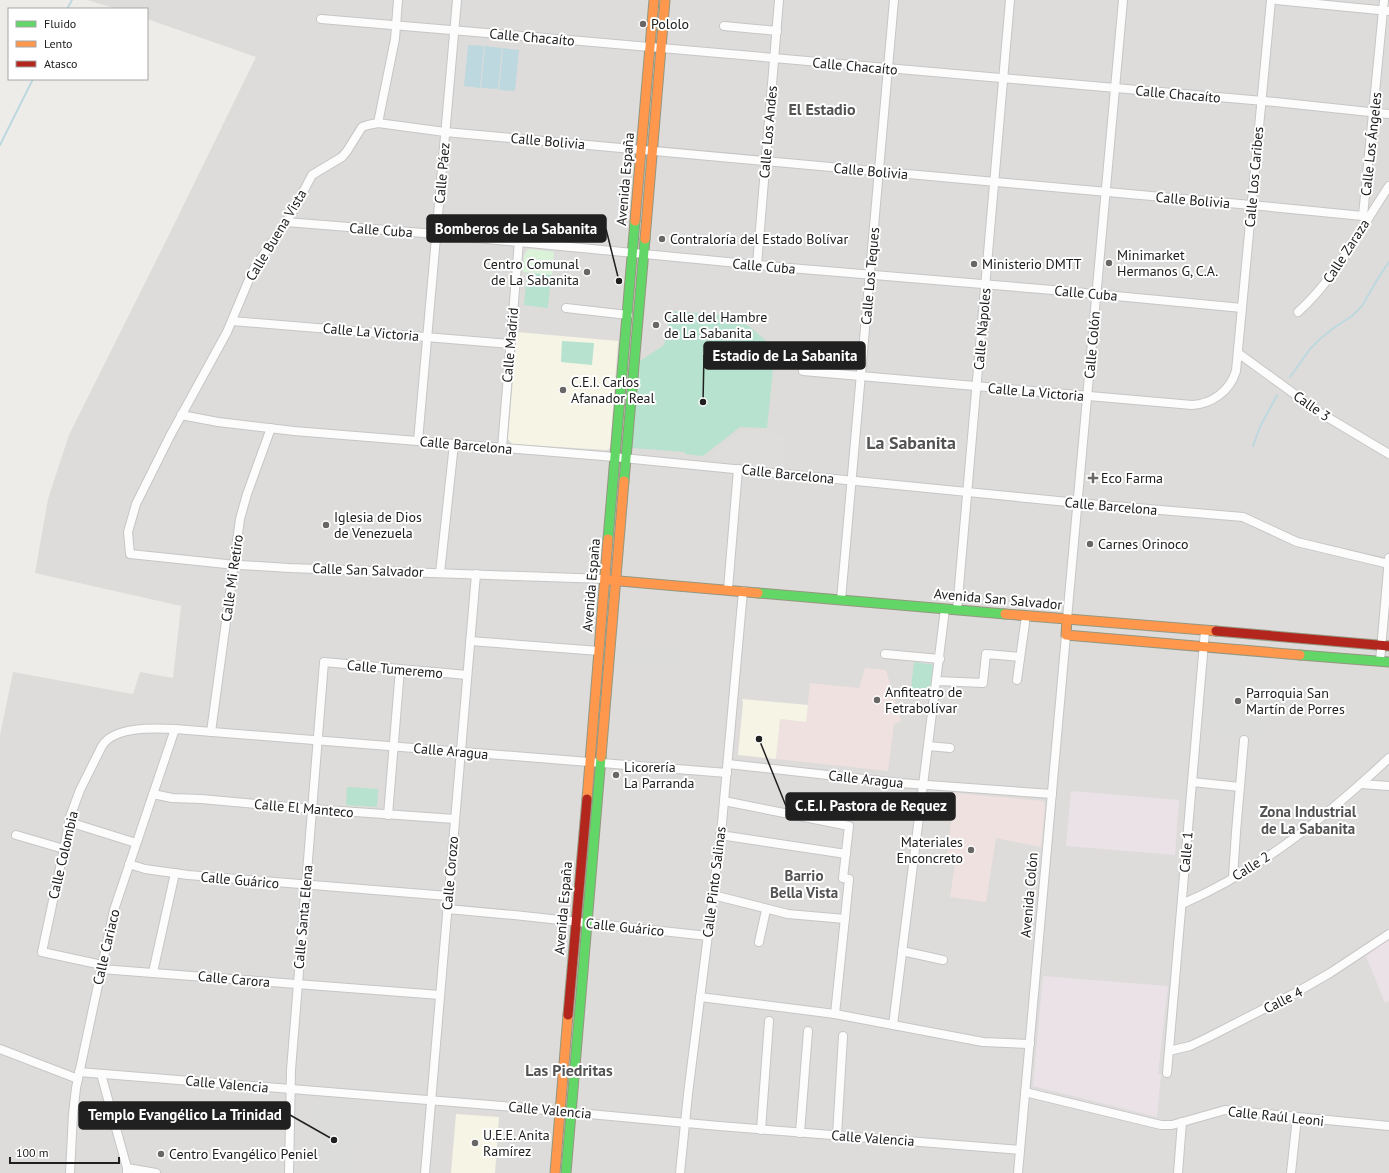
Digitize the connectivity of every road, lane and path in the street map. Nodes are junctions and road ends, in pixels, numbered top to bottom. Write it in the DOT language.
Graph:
graph roads {
  1 [pos="398,0"];
  2 [pos="457,0"];
  3 [pos="654,0"];
  4 [pos="665,0"];
  5 [pos="779,0"];
  6 [pos="894,0"];
  7 [pos="1010,0"];
  8 [pos="1123,0"];
  9 [pos="1271,0"];
  10 [pos="1276,0"];
  11 [pos="1384,0"];
  12 [pos="1386,10"];
  13 [pos="321,19"];
  14 [pos="397,25"];
  15 [pos="724,26"];
  16 [pos="454,30"];
  17 [pos="777,30"];
  18 [pos="650,48"];
  19 [pos="661,48"];
  20 [pos="774,59"];
  21 [pos="888,69"];
  22 [pos="1003,79"];
  23 [pos="1115,89"];
  24 [pos="1261,101"];
  25 [pos="1374,112"];
  26 [pos="1389,114"];
  27 [pos="378,123"];
  28 [pos="445,132"];
  29 [pos="642,149"];
  30 [pos="653,150"];
  31 [pos="766,161"];
  32 [pos="879,171"];
  33 [pos="994,182"];
  34 [pos="1389,186"];
  35 [pos="1106,192"];
  36 [pos="1251,205"];
  37 [pos="1366,217"];
  38 [pos="286,222"];
  39 [pos="436,234"];
  40 [pos="519,241"];
  41 [pos="633,253"];
  42 [pos="644,254"];
  43 [pos="757,265"];
  44 [pos="870,275"];
  45 [pos="986,284"];
  46 [pos="1096,294"];
  47 [pos="566,308"];
  48 [pos="1242,308"];
  49 [pos="1298,312"];
  50 [pos="628,315"];
  51 [pos="232,322"];
  52 [pos="427,337"];
  53 [pos="510,344"];
  54 [pos="1238,353"];
  55 [pos="803,371"];
  56 [pos="861,376"];
  57 [pos="977,387"];
  58 [pos="1087,396"];
  59 [pos="181,414"];
  60 [pos="271,428"];
  61 [pos="418,441"];
  62 [pos="454,444"];
  63 [pos="502,448"];
  64 [pos="1389,454"];
  65 [pos="616,458"];
  66 [pos="626,459"];
  67 [pos="738,469"];
  68 [pos="852,480"];
  69 [pos="967,492"];
  70 [pos="1078,503"];
  71 [pos="130,554"];
  72 [pos="1389,558"];
  73 [pos="233,564"];
  74 [pos="1388,564"];
  75 [pos="440,573"];
  76 [pos="476,574"];
  77 [pos="605,579"];
  78 [pos="616,580"];
  79 [pos="728,589"];
  80 [pos="743,591"];
  81 [pos="841,600"];
  82 [pos="945,609"];
  83 [pos="957,610"];
  84 [pos="1026,616"];
  85 [pos="1068,619"];
  86 [pos="1205,630"];
  87 [pos="1066,635"];
  88 [pos="470,641"];
  89 [pos="1385,645"];
  90 [pos="1204,647"];
  91 [pos="599,651"];
  92 [pos="886,654"];
  93 [pos="1020,657"];
  94 [pos="940,659"];
  95 [pos="324,662"];
  96 [pos="1385,662"];
  97 [pos="400,669"];
  98 [pos="466,675"];
  99 [pos="1017,680"];
  100 [pos="937,681"];
  101 [pos="175,729"];
  102 [pos="211,732"];
  103 [pos="318,740"];
  104 [pos="1244,740"];
  105 [pos="394,746"];
  106 [pos="928,746"];
  107 [pos="950,748"];
  108 [pos="460,751"];
  109 [pos="1389,758"];
  110 [pos="590,762"];
  111 [pos="600,763"];
  112 [pos="728,764"];
  113 [pos="727,773"];
  114 [pos="1192,782"];
  115 [pos="1361,784"];
  116 [pos="923,785"];
  117 [pos="1389,786"];
  118 [pos="1240,787"];
  119 [pos="153,794"];
  120 [pos="1052,794"];
  121 [pos="724,801"];
  122 [pos="312,809"];
  123 [pos="388,815"];
  124 [pos="455,820"];
  125 [pos="69,822"];
  126 [pos="16,835"];
  127 [pos="720,835"];
  128 [pos="136,843"];
  129 [pos="64,850"];
  130 [pos="846,854"];
  131 [pos="129,864"];
  132 [pos="175,874"];
  133 [pos="1233,877"];
  134 [pos="305,885"];
  135 [pos="713,895"];
  136 [pos="448,896"];
  137 [pos="1182,904"];
  138 [pos="447,909"];
  139 [pos="766,910"];
  140 [pos="845,919"];
  141 [pos="576,922"];
  142 [pos="587,923"];
  143 [pos="1389,934"];
  144 [pos="708,936"];
  145 [pos="759,942"];
  146 [pos="902,951"];
  147 [pos="42,952"];
  148 [pos="943,960"];
  149 [pos="102,967"];
  150 [pos="153,972"];
  151 [pos="297,985"];
  152 [pos="440,995"];
  153 [pos="700,997"];
  154 [pos="835,1014"];
  155 [pos="769,1021"];
  156 [pos="893,1025"];
  157 [pos="808,1031"];
  158 [pos="843,1036"];
  159 [pos="1030,1044"];
  160 [pos="0,1049"];
  161 [pos="1169,1051"];
  162 [pos="1167,1073"];
  163 [pos="101,1074"];
  164 [pos="79,1076"];
  165 [pos="291,1089"];
  166 [pos="1025,1092"];
  167 [pos="431,1101"];
  168 [pos="560,1111"];
  169 [pos="571,1112"];
  170 [pos="1297,1117"];
  171 [pos="1182,1122"];
  172 [pos="685,1123"];
  173 [pos="1389,1126"];
  174 [pos="761,1130"];
  175 [pos="800,1133"];
  176 [pos="837,1135"];
  177 [pos="1020,1150"];
  178 [pos="127,1170"];
  179 [pos="70,1173"];
  180 [pos="156,1173"];
  181 [pos="288,1173"];
  182 [pos="425,1173"];
  183 [pos="555,1173"];
  184 [pos="566,1173"];
  185 [pos="680,1173"];
  186 [pos="1018,1173"];
  187 [pos="1178,1173"];
  188 [pos="1291,1173"];
  1 -- 14 [label="street"];
  2 -- 16 [label="street, Calle Páez"];
  3 -- 18 [label="main road, Avenida España"];
  4 -- 19 [label="main road, Avenida España"];
  5 -- 17 [label="street, Calle Los Andes"];
  6 -- 21 [label="street, Calle Los Teques"];
  7 -- 22 [label="street, Calle Nápoles"];
  8 -- 23 [label="street, Calle Colón"];
  9 -- 24 [label="street, Calle Los Caribes"];
  10 -- 12 [label="street"];
  11 -- 12 [label="street, Calle Los Ángeles"];
  12 -- 25 [label="street, Calle Los Ángeles"];
  13 -- 14 [label="street, Calle Chacaíto"];
  14 -- 16 [label="street, Calle Chacaíto"];
  14 -- 27 [label="street"];
  15 -- 17 [label="street"];
  16 -- 18 [label="street, Calle Chacaíto"];
  16 -- 28 [label="street, Calle Páez"];
  17 -- 20 [label="street, Calle Los Andes"];
  18 -- 19 [label="street, Calle Chacaíto"];
  18 -- 29 [label="main road, Avenida España"];
  19 -- 20 [label="street, Calle Chacaíto"];
  19 -- 30 [label="main road, Avenida España"];
  20 -- 21 [label="street, Calle Chacaíto"];
  20 -- 31 [label="street, Calle Los Andes"];
  21 -- 22 [label="street, Calle Chacaíto"];
  21 -- 32 [label="street, Calle Los Teques"];
  22 -- 23 [label="street, Calle Chacaíto"];
  22 -- 33 [label="street, Calle Nápoles"];
  23 -- 24 [label="street, Calle Chacaíto"];
  23 -- 35 [label="street, Calle Colón"];
  24 -- 25 [label="street, Calle Chacaíto"];
  24 -- 36 [label="street, Calle Los Caribes"];
  25 -- 26 [label="street, Calle Chacaíto"];
  25 -- 37 [label="street, Calle Los Ángeles"];
  27 -- 28 [label="street, Calle Bolivia"];
  27 -- 38 [label="street, Calle Buena Vista"];
  28 -- 29 [label="street, Calle Bolivia"];
  28 -- 39 [label="street, Calle Páez"];
  29 -- 30 [label="street, Calle Bolivia"];
  29 -- 41 [label="main road, Avenida España"];
  30 -- 31 [label="street, Calle Bolivia"];
  30 -- 42 [label="main road, Avenida España"];
  31 -- 32 [label="street, Calle Bolivia"];
  31 -- 43 [label="street, Calle Los Andes"];
  32 -- 33 [label="street, Calle Bolivia"];
  32 -- 44 [label="street, Calle Los Teques"];
  33 -- 35 [label="street, Calle Bolivia"];
  33 -- 45 [label="street, Calle Nápoles"];
  34 -- 37 [label="street, Calle Zaraza"];
  35 -- 36 [label="street, Calle Bolivia"];
  35 -- 46 [label="street, Calle Colón"];
  36 -- 37 [label="street, Calle Bolivia"];
  36 -- 48 [label="street, Calle Los Caribes"];
  37 -- 49 [label="street, Calle Zaraza"];
  38 -- 39 [label="street, Calle Cuba"];
  38 -- 51 [label="street, Calle Buena Vista"];
  39 -- 40 [label="street, Calle Cuba"];
  39 -- 52 [label="street, Calle Páez"];
  40 -- 41 [label="street, Calle Cuba"];
  40 -- 53 [label="street, Calle Madrid"];
  41 -- 42 [label="street, Calle Cuba"];
  41 -- 50 [label="main road, Avenida España"];
  42 -- 43 [label="street, Calle Cuba"];
  42 -- 66 [label="main road, Avenida España"];
  43 -- 44 [label="street, Calle Cuba"];
  44 -- 45 [label="street, Calle Cuba"];
  44 -- 56 [label="street, Calle Los Teques"];
  45 -- 46 [label="street, Calle Cuba"];
  45 -- 57 [label="street, Calle Nápoles"];
  46 -- 48 [label="street, Calle Cuba"];
  46 -- 58 [label="street, Calle Colón"];
  47 -- 50 [label="street"];
  48 -- 54 [label="street, Calle Los Caribes"];
  50 -- 65 [label="main road, Avenida España"];
  51 -- 52 [label="street, Calle La Victoria"];
  51 -- 59 [label="street, Calle Buena Vista"];
  52 -- 53 [label="street, Calle La Victoria"];
  52 -- 61 [label="street, Calle Páez"];
  53 -- 63 [label="street, Calle Madrid"];
  54 -- 58 [label="street, Calle La Victoria"];
  54 -- 64 [label="street, Calle 3"];
  55 -- 56 [label="street, Calle La Victoria"];
  56 -- 57 [label="street, Calle La Victoria"];
  56 -- 68 [label="street, Calle Los Teques"];
  57 -- 58 [label="street, Calle La Victoria"];
  57 -- 69 [label="street, Calle Nápoles"];
  58 -- 70 [label="street, Calle Colón"];
  59 -- 60 [label="street, Calle Barcelona"];
  59 -- 71 [label="street, Calle Buena Vista"];
  60 -- 61 [label="street, Calle Barcelona"];
  60 -- 73 [label="street, Calle Mi Retiro"];
  61 -- 62 [label="street, Calle Barcelona"];
  62 -- 63 [label="street, Calle Barcelona"];
  62 -- 75 [label="street"];
  63 -- 65 [label="street, Calle Barcelona"];
  65 -- 66 [label="street, Calle Barcelona"];
  65 -- 77 [label="main road, Avenida España"];
  66 -- 67 [label="street, Calle Barcelona"];
  66 -- 78 [label="main road, Avenida España"];
  67 -- 68 [label="street, Calle Barcelona"];
  67 -- 79 [label="street"];
  68 -- 69 [label="street, Calle Barcelona"];
  68 -- 81 [label="street, Calle Los Teques"];
  69 -- 70 [label="street, Calle Barcelona"];
  69 -- 83 [label="street, Calle Nápoles"];
  70 -- 74 [label="street, Calle Barcelona"];
  70 -- 85 [label="street, Calle Colón"];
  71 -- 73 [label="street, Calle San Salvador"];
  72 -- 74 [label="street"];
  73 -- 75 [label="street, Calle San Salvador"];
  73 -- 102 [label="street, Calle Mi Retiro"];
  74 -- 89 [label="street"];
  75 -- 76 [label="street, Calle San Salvador"];
  76 -- 77 [label="street, Calle San Salvador"];
  76 -- 88 [label="street, Calle Corozo"];
  77 -- 78 [label="main road, Avenida San Salvador"];
  77 -- 91 [label="main road, Avenida España"];
  78 -- 79 [label="main road, Avenida San Salvador"];
  78 -- 111 [label="main road, Avenida España"];
  79 -- 80 [label="main road, Avenida San Salvador"];
  80 -- 81 [label="main road, Avenida San Salvador"];
  80 -- 112 [label="street, Calle Pinto Salinas"];
  81 -- 82 [label="main road, Avenida San Salvador"];
  82 -- 83 [label="main road, Avenida San Salvador"];
  82 -- 94 [label="street"];
  83 -- 84 [label="main road, Avenida San Salvador"];
  84 -- 85 [label="main road, Avenida San Salvador"];
  84 -- 93 [label="street"];
  85 -- 86 [label="main road, Avenida San Salvador"];
  85 -- 87 [label="main road, Avenida Colón"];
  86 -- 89 [label="main road, Avenida San Salvador"];
  86 -- 90 [label="street, Calle 1"];
  87 -- 90 [label="main road"];
  87 -- 120 [label="street, Avenida Colón"];
  88 -- 91 [label="street"];
  88 -- 98 [label="street, Calle Corozo"];
  89 -- 96 [label="street"];
  90 -- 96 [label="main road"];
  90 -- 114 [label="street, Calle 1"];
  91 -- 110 [label="main road, Avenida España"];
  92 -- 94 [label="street"];
  93 -- 99 [label="street"];
  93 -- 100 [label="street"];
  94 -- 100 [label="street"];
  95 -- 97 [label="street, Calle Tumeremo"];
  95 -- 103 [label="street, Calle Santa Elena"];
  97 -- 98 [label="street, Calle Tumeremo"];
  97 -- 105 [label="street"];
  98 -- 108 [label="street, Calle Corozo"];
  100 -- 106 [label="street"];
  101 -- 102 [label="street, Calle Aragua"];
  101 -- 119 [label="street, Calle Cariaco"];
  101 -- 125 [label="street, Calle Colombia"];
  102 -- 103 [label="street, Calle Aragua"];
  103 -- 105 [label="street, Calle Aragua"];
  103 -- 122 [label="street, Calle Santa Elena"];
  104 -- 118 [label="street"];
  105 -- 108 [label="street, Calle Aragua"];
  105 -- 123 [label="street"];
  106 -- 107 [label="street"];
  106 -- 116 [label="street"];
  108 -- 110 [label="street, Calle Aragua"];
  108 -- 124 [label="street, Calle Corozo"];
  109 -- 115 [label="street, Calle 2"];
  110 -- 111 [label="street, Calle Aragua"];
  110 -- 141 [label="main road, Avenida España"];
  111 -- 113 [label="street, Calle Aragua"];
  111 -- 142 [label="main road, Avenida España"];
  112 -- 113 [label="street, Calle Pinto Salinas"];
  112 -- 116 [label="street, Calle Aragua"];
  113 -- 121 [label="street, Calle Pinto Salinas"];
  114 -- 118 [label="street"];
  114 -- 137 [label="street, Calle 1"];
  115 -- 117 [label="street"];
  115 -- 133 [label="street, Calle 2"];
  116 -- 120 [label="street, Calle Aragua"];
  116 -- 146 [label="street"];
  118 -- 133 [label="street"];
  119 -- 122 [label="street, Calle El Manteco"];
  119 -- 128 [label="street, Calle Cariaco"];
  120 -- 159 [label="street, Avenida Colón"];
  121 -- 127 [label="street, Calle Pinto Salinas"];
  121 -- 130 [label="street"];
  122 -- 123 [label="street, Calle El Manteco"];
  122 -- 134 [label="street, Calle Santa Elena"];
  123 -- 124 [label="street, Calle El Manteco"];
  124 -- 136 [label="street, Calle Corozo"];
  125 -- 128 [label="street"];
  125 -- 129 [label="street, Calle Colombia"];
  126 -- 129 [label="street"];
  127 -- 130 [label="street"];
  127 -- 135 [label="street, Calle Pinto Salinas"];
  128 -- 131 [label="street, Calle Cariaco"];
  129 -- 147 [label="street, Calle Colombia"];
  130 -- 140 [label="street"];
  131 -- 132 [label="street, Calle Guárico"];
  131 -- 149 [label="street, Calle Cariaco"];
  132 -- 134 [label="street, Calle Guárico"];
  132 -- 150 [label="street"];
  133 -- 137 [label="street, Calle 2"];
  134 -- 136 [label="street, Calle Guárico"];
  134 -- 151 [label="street, Calle Santa Elena"];
  135 -- 139 [label="street"];
  135 -- 144 [label="street, Calle Pinto Salinas"];
  136 -- 138 [label="street, Calle Corozo"];
  137 -- 161 [label="street, Calle 1"];
  138 -- 141 [label="street, Calle Guárico"];
  138 -- 152 [label="street, Calle Corozo"];
  139 -- 140 [label="street"];
  139 -- 145 [label="street"];
  140 -- 154 [label="street"];
  141 -- 142 [label="street, Calle Guárico"];
  141 -- 168 [label="main road, Avenida España"];
  142 -- 144 [label="street, Calle Guárico"];
  142 -- 169 [label="main road, Avenida España"];
  143 -- 161 [label="street, Calle 4"];
  144 -- 153 [label="street, Calle Pinto Salinas"];
  146 -- 148 [label="street"];
  146 -- 156 [label="street"];
  147 -- 149 [label="street, Calle Carora"];
  149 -- 150 [label="street, Calle Carora"];
  149 -- 164 [label="street, Calle Cariaco"];
  150 -- 151 [label="street, Calle Carora"];
  151 -- 152 [label="street, Calle Carora"];
  151 -- 165 [label="street, Calle Santa Elena"];
  152 -- 167 [label="street, Calle Corozo"];
  153 -- 154 [label="street"];
  153 -- 172 [label="street, Calle Pinto Salinas"];
  154 -- 156 [label="street"];
  155 -- 174 [label="street"];
  156 -- 159 [label="street"];
  157 -- 175 [label="street"];
  158 -- 176 [label="street"];
  159 -- 166 [label="street, Avenida Colón"];
  160 -- 164 [label="street, Calle Valencia"];
  161 -- 162 [label="street, Calle 1"];
  163 -- 164 [label="street, Calle Valencia"];
  163 -- 165 [label="street, Calle Valencia"];
  163 -- 178 [label="street"];
  164 -- 179 [label="street, Calle Cariaco"];
  165 -- 167 [label="street, Calle Valencia"];
  165 -- 181 [label="street, Calle Santa Elena"];
  166 -- 171 [label="street, Calle Raúl Leoni"];
  166 -- 177 [label="street, Avenida Colón"];
  167 -- 168 [label="street, Calle Valencia"];
  167 -- 182 [label="street, Calle Corozo"];
  168 -- 169 [label="street, Calle Valencia"];
  168 -- 183 [label="main road, Avenida España"];
  169 -- 172 [label="street, Calle Valencia"];
  169 -- 184 [label="main road, Avenida España"];
  170 -- 171 [label="street, Calle Raúl Leoni"];
  170 -- 173 [label="street, Calle Raúl Leoni"];
  170 -- 188 [label="street"];
  171 -- 187 [label="street"];
  172 -- 174 [label="street, Calle Valencia"];
  172 -- 185 [label="street, Calle Pinto Salinas"];
  174 -- 175 [label="street, Calle Valencia"];
  175 -- 176 [label="street, Calle Valencia"];
  176 -- 177 [label="street, Calle Valencia"];
  177 -- 186 [label="street, Avenida Colón"];
  178 -- 180 [label="street"];
}
